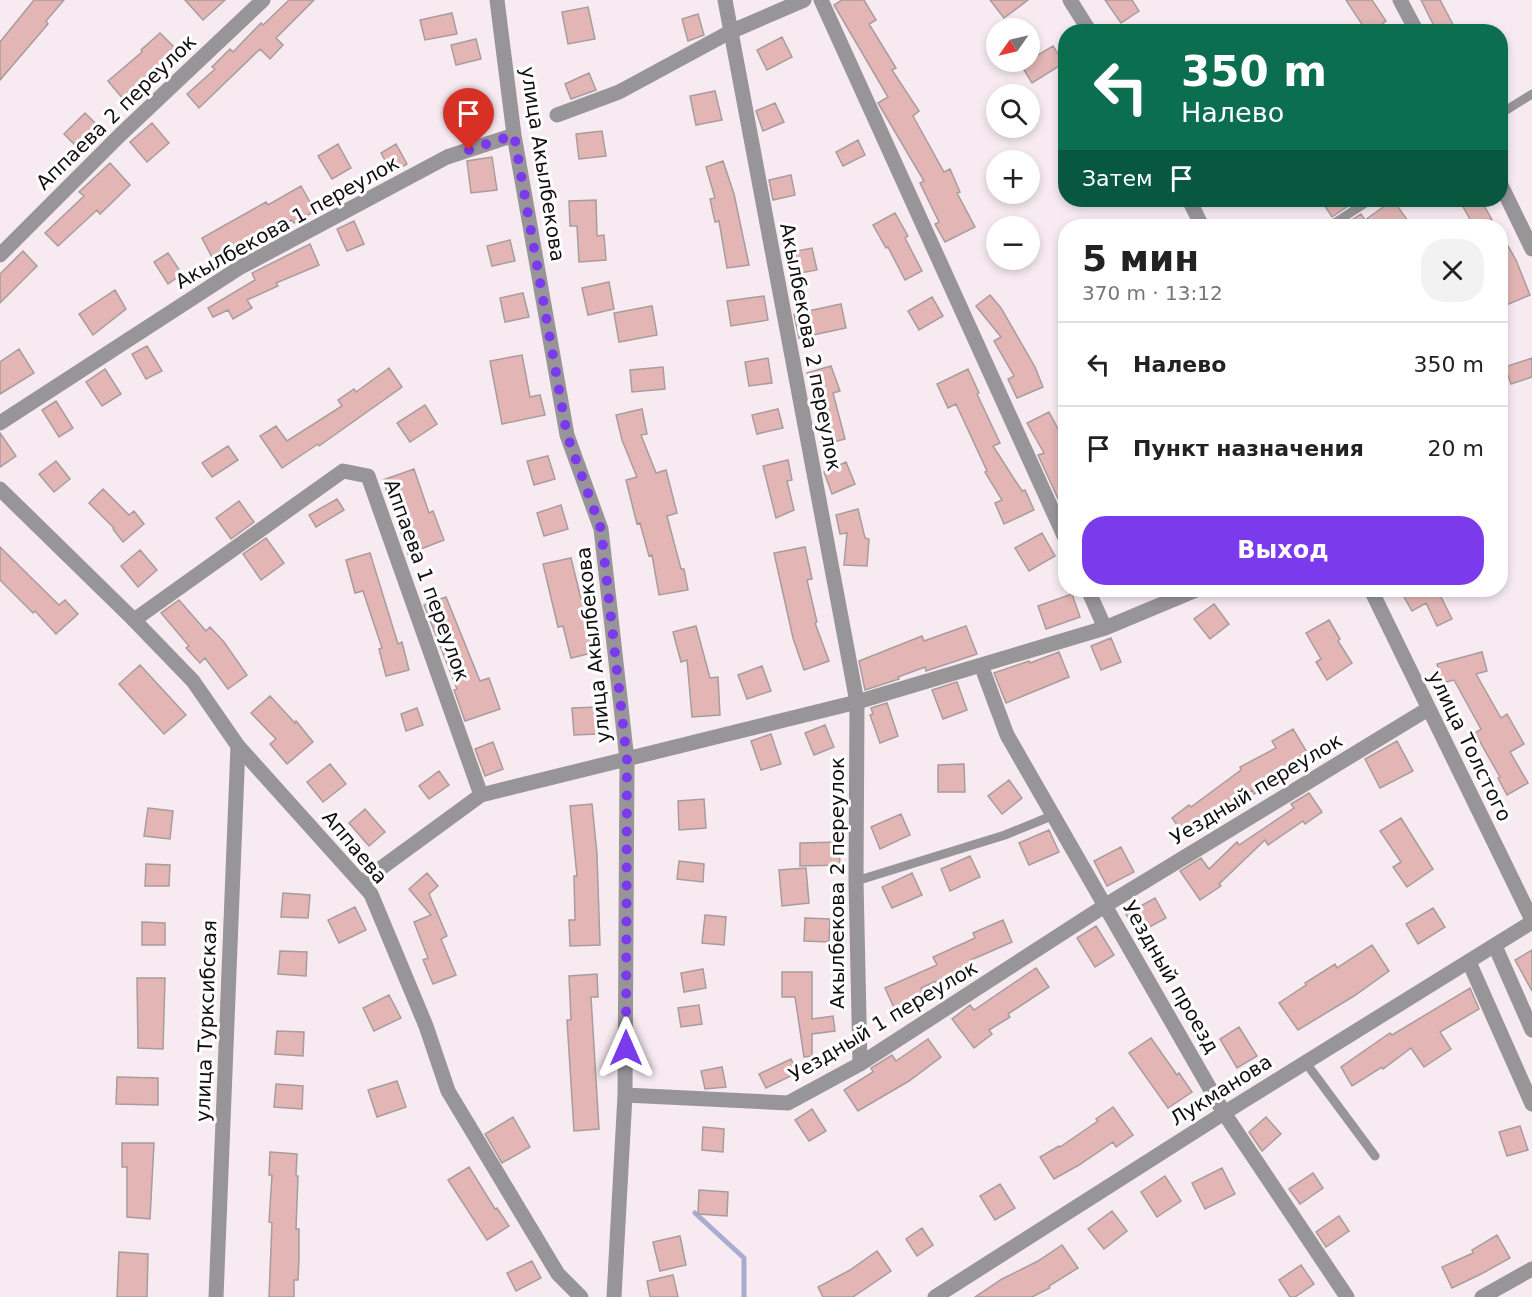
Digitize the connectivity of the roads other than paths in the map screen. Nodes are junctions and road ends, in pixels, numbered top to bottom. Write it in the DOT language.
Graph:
graph roads {
  1 [pos="263,0"];
  2 [pos="497,0"];
  3 [pos="725,0"];
  4 [pos="804,0"];
  5 [pos="821,0"];
  6 [pos="1070,0"];
  7 [pos="1400,0"];
  8 [pos="1085,24"];
  9 [pos="1414,24"];
  10 [pos="730,32"];
  11 [pos="1532,94"];
  12 [pos="1508,109"];
  13 [pos="557,115"];
  14 [pos="514,135"];
  15 [pos="1508,200"];
  16 [pos="1359,207"];
  17 [pos="1341,219"];
  18 [pos="1532,249"];
  19 [pos="0,255"];
  20 [pos="0,423"];
  21 [pos="0,489"];
  22 [pos="1058,523"];
  23 [pos="1091,597"];
  24 [pos="1179,597"];
  25 [pos="1374,597"];
  26 [pos="134,620"];
  27 [pos="1105,628"];
  28 [pos="981,665"];
  29 [pos="858,702"];
  30 [pos="1428,709"];
  31 [pos="238,746"];
  32 [pos="627,760"];
  33 [pos="481,795"];
  34 [pos="1054,815"];
  35 [pos="856,881"];
  36 [pos="362,882"];
  37 [pos="1106,905"];
  38 [pos="1532,921"];
  39 [pos="1496,946"];
  40 [pos="1469,962"];
  41 [pos="1532,1030"];
  42 [pos="1306,1062"];
  43 [pos="860,1064"];
  44 [pos="626,1095"];
  45 [pos="1532,1104"];
  46 [pos="1224,1113"];
  47 [pos="1375,1156"];
  48 [pos="1532,1269"];
  49 [pos="216,1297"];
  50 [pos="581,1297"];
  51 [pos="614,1297"];
  52 [pos="935,1297"];
  53 [pos="1347,1297"];
  54 [pos="1482,1297"];
  1 -- 19 [label="street, Аппаева 2 переулок"];
  2 -- 14 [label="street, улица Акылбекова"];
  3 -- 10 [label="street, Акылбекова 2 переулок"];
  4 -- 10 [label="street"];
  5 -- 22 [label="street"];
  6 -- 8 [label="street"];
  7 -- 9 [label="street"];
  10 -- 13 [label="street"];
  10 -- 29 [label="street, Акылбекова 2 переулок"];
  11 -- 12 [label="lane"];
  14 -- 20 [label="street, Акылбекова 1 переулок"];
  14 -- 32 [label="street, улица Акылбекова"];
  15 -- 18 [label="street"];
  16 -- 17 [label="lane"];
  21 -- 26 [label="street, Аппаева"];
  23 -- 27 [label="street"];
  24 -- 27 [label="street"];
  25 -- 30 [label="street, улица Толстого"];
  26 -- 31 [label="street, Аппаева"];
  26 -- 33 [label="street, Аппаева 1 переулок"];
  27 -- 28 [label="street"];
  28 -- 29 [label="street"];
  28 -- 34 [label="street, Уездный проезд"];
  29 -- 32 [label="street"];
  29 -- 35 [label="street, Акылбекова 2 переулок"];
  30 -- 37 [label="street, Уездный переулок"];
  30 -- 38 [label="street, улица Толстого"];
  31 -- 36 [label="street, Аппаева"];
  31 -- 49 [label="street, улица Турксибская"];
  32 -- 33 [label="street"];
  32 -- 44 [label="street, улица Акылбекова"];
  33 -- 36 [label="street"];
  34 -- 35 [label="lane"];
  34 -- 37 [label="street, Уездный проезд"];
  35 -- 43 [label="street, Акылбекова 2 переулок"];
  36 -- 50 [label="street, Аппаева"];
  37 -- 43 [label="street, Уездный 1 переулок"];
  37 -- 46 [label="street, Уездный проезд"];
  38 -- 39 [label="street, Лукманова"];
  39 -- 40 [label="street, Лукманова"];
  39 -- 41 [label="street"];
  40 -- 42 [label="street, Лукманова"];
  40 -- 45 [label="street"];
  42 -- 46 [label="street, Лукманова"];
  42 -- 47 [label="lane"];
  43 -- 44 [label="street, Уездный 1 переулок"];
  44 -- 51 [label="street, улица Акылбекова"];
  46 -- 52 [label="street, Лукманова"];
  46 -- 53 [label="street, Уездный проезд"];
  48 -- 54 [label="street"];
}
